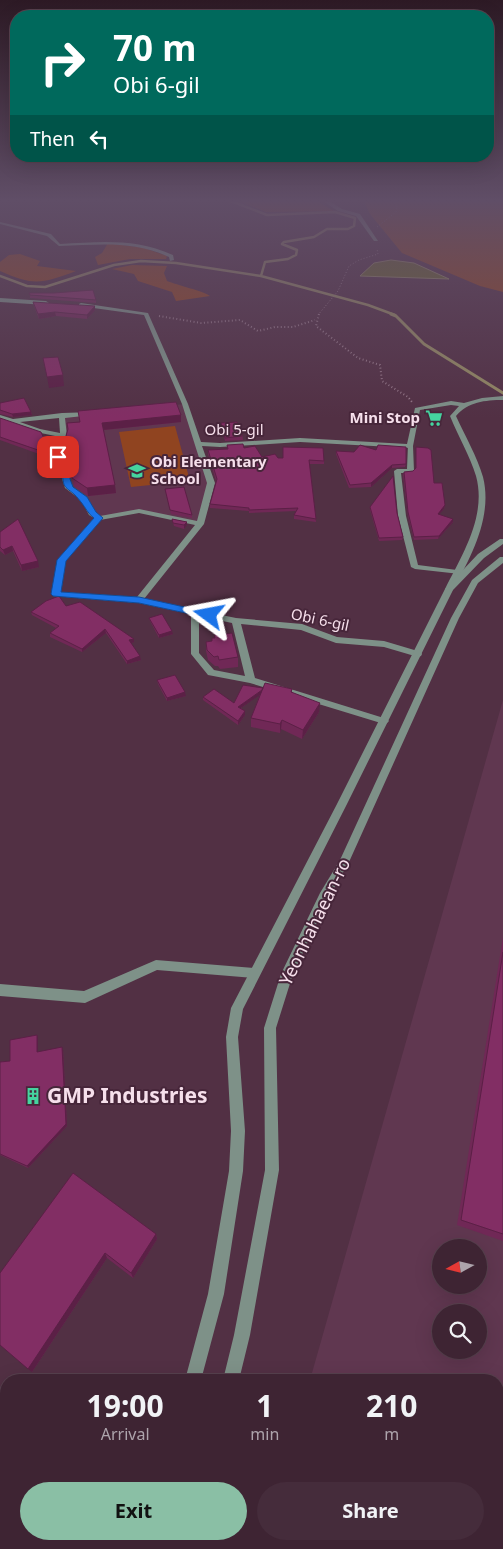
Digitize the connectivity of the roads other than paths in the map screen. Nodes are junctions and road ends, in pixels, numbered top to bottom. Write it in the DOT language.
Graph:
graph roads {
  1 [pos="0,300"];
  2 [pos="55,304"];
  3 [pos="74,305"];
  4 [pos="503,398"];
  5 [pos="185,404"];
  6 [pos="175,405"];
  7 [pos="463,405"];
  8 [pos="100,412"];
  9 [pos="62,415"];
  10 [pos="0,417"];
  11 [pos="11,422"];
  12 [pos="64,436"];
  13 [pos="198,444"];
  14 [pos="410,446"];
  15 [pos="98,518"];
  16 [pos="200,524"];
  17 [pos="503,541"];
  18 [pos="503,559"];
  19 [pos="458,572"];
  20 [pos="449,588"];
  21 [pos="139,600"];
  22 [pos="195,612"];
  23 [pos="236,621"];
  24 [pos="418,654"];
  25 [pos="251,680"];
  26 [pos="384,721"];
  27 [pos="254,973"];
  28 [pos="0,990"];
  29 [pos="195,1374"];
  30 [pos="232,1374"];
  1 -- 2 [label="street"];
  3 -- 5 [label="street, Obi 5-gil"];
  4 -- 7 [label="street"];
  5 -- 6 [label="street"];
  5 -- 13 [label="street, Obi 5-gil"];
  7 -- 14 [label="street"];
  7 -- 19 [label="street, Yeonhahaean-ro"];
  8 -- 9 [label="street"];
  9 -- 11 [label="street"];
  9 -- 12 [label="street"];
  10 -- 11 [label="street"];
  11 -- 12 [label="street"];
  12 -- 15 [label="street"];
  13 -- 14 [label="street, Obi 5-gil"];
  13 -- 16 [label="street"];
  14 -- 19 [label="street"];
  15 -- 16 [label="street"];
  15 -- 21 [label="street, Obi 6-gil"];
  16 -- 21 [label="street"];
  17 -- 20 [label="street, Yeonhahaean-ro"];
  18 -- 30 [label="street, Yeonhahaean-ro"];
  19 -- 20 [label="street, Yeonhahaean-ro"];
  20 -- 24 [label="street, Yeonhahaean-ro"];
  21 -- 22 [label="street, Obi 6-gil"];
  22 -- 23 [label="street, Obi 6-gil"];
  22 -- 25 [label="street"];
  23 -- 24 [label="street, Obi 6-gil"];
  23 -- 25 [label="street"];
  24 -- 26 [label="street, Yeonhahaean-ro"];
  25 -- 26 [label="street"];
  26 -- 27 [label="street, Yeonhahaean-ro"];
  27 -- 28 [label="street"];
  27 -- 29 [label="street, Yeonhahaean-ro"];
}
